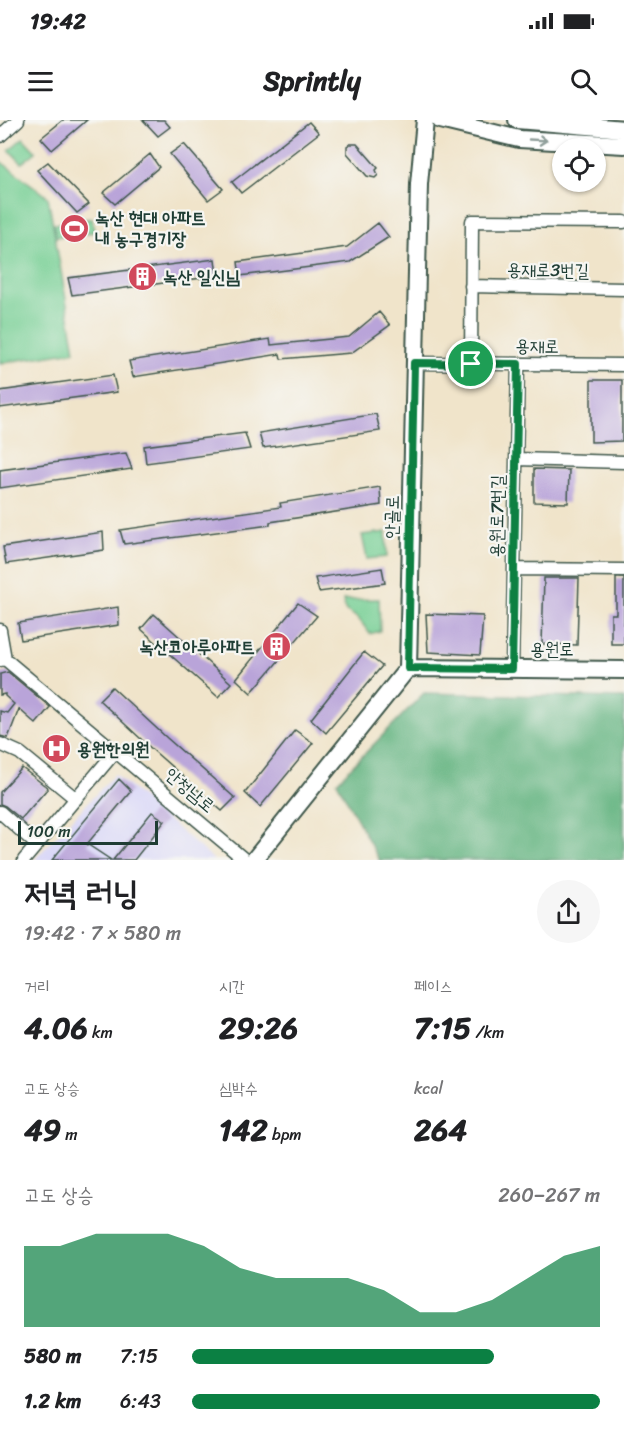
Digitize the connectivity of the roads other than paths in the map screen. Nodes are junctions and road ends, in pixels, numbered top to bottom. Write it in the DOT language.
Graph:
graph roads {
  1 [pos="18,120"];
  2 [pos="425,120"];
  3 [pos="440,120"];
  4 [pos="517,120"];
  5 [pos="624,129"];
  6 [pos="0,136"];
  7 [pos="624,145"];
  8 [pos="624,222"];
  9 [pos="471,286"];
  10 [pos="624,289"];
  11 [pos="414,363"];
  12 [pos="471,364"];
  13 [pos="518,364"];
  14 [pos="624,365"];
  15 [pos="516,459"];
  16 [pos="624,462"];
  17 [pos="514,569"];
  18 [pos="624,570"];
  19 [pos="0,630"];
  20 [pos="3,660"];
  21 [pos="408,668"];
  22 [pos="512,669"];
  23 [pos="624,670"];
  24 [pos="0,744"];
  25 [pos="115,752"];
  26 [pos="76,799"];
  27 [pos="0,812"];
  28 [pos="37,845"];
  29 [pos="24,860"];
  30 [pos="245,860"];
  31 [pos="254,860"];
  1 -- 6 [label="street"];
  2 -- 11 [label="main road, 안골로"];
  3 -- 7 [label="main road, one-way"];
  4 -- 5 [label="main road"];
  8 -- 9 [label="street"];
  9 -- 10 [label="street, 용재로3번길"];
  9 -- 12 [label="street"];
  11 -- 12 [label="street, 용재로"];
  11 -- 21 [label="main road, 안골로"];
  12 -- 13 [label="street, 용재로"];
  13 -- 14 [label="street, 용재로"];
  13 -- 15 [label="street, 용원로7번길"];
  15 -- 16 [label="street"];
  15 -- 17 [label="street, 용원로7번길"];
  17 -- 18 [label="street"];
  17 -- 22 [label="street, 용원로7번길"];
  19 -- 20 [label="street"];
  20 -- 25 [label="street, 안청남로"];
  21 -- 22 [label="main road, 용원로"];
  21 -- 31 [label="main road"];
  22 -- 23 [label="main road, 용원로"];
  24 -- 26 [label="street"];
  25 -- 26 [label="street"];
  25 -- 30 [label="street, 안청남로"];
  26 -- 28 [label="street"];
  27 -- 28 [label="street"];
  28 -- 29 [label="street"];
}
